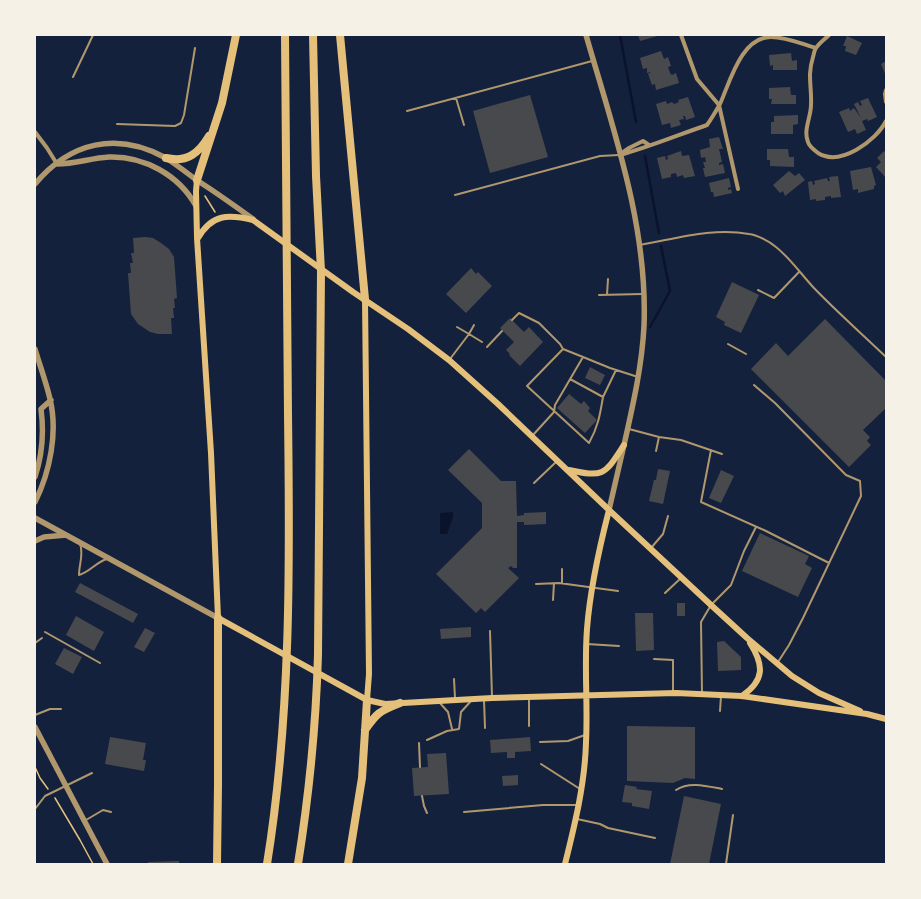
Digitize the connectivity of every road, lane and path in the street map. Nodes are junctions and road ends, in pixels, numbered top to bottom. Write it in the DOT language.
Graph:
graph roads {
  1 [pos="93,35"];
  2 [pos="236,35"];
  3 [pos="285,35"];
  4 [pos="313,35"];
  5 [pos="340,35"];
  6 [pos="586,35"];
  7 [pos="681,35"];
  8 [pos="829,35"];
  9 [pos="195,48"];
  10 [pos="816,48"];
  11 [pos="593,60"];
  12 [pos="73,77"];
  13 [pos="886,90"];
  14 [pos="456,98"];
  15 [pos="886,102"];
  16 [pos="719,105"];
  17 [pos="407,111"];
  18 [pos="886,121"];
  19 [pos="117,124"];
  20 [pos="215,125"];
  21 [pos="464,125"];
  22 [pos="35,132"];
  23 [pos="620,155"];
  24 [pos="166,158"];
  25 [pos="57,164"];
  26 [pos="197,180"];
  27 [pos="35,184"];
  28 [pos="738,189"];
  29 [pos="455,195"];
  30 [pos="205,196"];
  31 [pos="196,206"];
  32 [pos="216,214"];
  33 [pos="253,220"];
  34 [pos="197,238"];
  35 [pos="640,245"];
  36 [pos="799,272"];
  37 [pos="608,279"];
  38 [pos="758,290"];
  39 [pos="644,294"];
  40 [pos="599,295"];
  41 [pos="607,295"];
  42 [pos="365,299"];
  43 [pos="512,320"];
  44 [pos="474,325"];
  45 [pos="457,327"];
  46 [pos="502,331"];
  47 [pos="469,334"];
  48 [pos="482,342"];
  49 [pos="728,344"];
  50 [pos="487,347"];
  51 [pos="35,349"];
  52 [pos="563,349"];
  53 [pos="746,354"];
  54 [pos="583,357"];
  55 [pos="886,357"];
  56 [pos="449,360"];
  57 [pos="616,370"];
  58 [pos="639,378"];
  59 [pos="570,379"];
  60 [pos="754,385"];
  61 [pos="603,397"];
  62 [pos="51,400"];
  63 [pos="554,412"];
  64 [pos="628,429"];
  65 [pos="532,436"];
  66 [pos="659,437"];
  67 [pos="624,444"];
  68 [pos="711,450"];
  69 [pos="656,452"];
  70 [pos="722,454"];
  71 [pos="558,461"];
  72 [pos="567,470"];
  73 [pos="35,477"];
  74 [pos="534,483"];
  75 [pos="35,502"];
  76 [pos="609,510"];
  77 [pos="668,516"];
  78 [pos="35,518"];
  79 [pos="756,527"];
  80 [pos="67,535"];
  81 [pos="35,541"];
  82 [pos="78,541"];
  83 [pos="651,548"];
  84 [pos="109,558"];
  85 [pos="829,563"];
  86 [pos="562,569"];
  87 [pos="682,578"];
  88 [pos="554,583"];
  89 [pos="562,583"];
  90 [pos="536,584"];
  91 [pos="592,587"];
  92 [pos="618,591"];
  93 [pos="665,593"];
  94 [pos="553,600"];
  95 [pos="711,605"];
  96 [pos="218,618"];
  97 [pos="490,631"];
  98 [pos="45,632"];
  99 [pos="42,638"];
  100 [pos="747,638"];
  101 [pos="35,643"];
  102 [pos="586,644"];
  103 [pos="620,646"];
  104 [pos="654,659"];
  105 [pos="100,663"];
  106 [pos="777,663"];
  107 [pos="454,679"];
  108 [pos="673,694"];
  109 [pos="702,694"];
  110 [pos="721,695"];
  111 [pos="587,696"];
  112 [pos="742,696"];
  113 [pos="529,697"];
  114 [pos="492,698"];
  115 [pos="474,699"];
  116 [pos="484,699"];
  117 [pos="367,700"];
  118 [pos="436,700"];
  119 [pos="455,700"];
  120 [pos="400,703"];
  121 [pos="61,709"];
  122 [pos="720,711"];
  123 [pos="867,714"];
  124 [pos="35,715"];
  125 [pos="886,720"];
  126 [pos="529,726"];
  127 [pos="35,727"];
  128 [pos="485,728"];
  129 [pos="452,729"];
  130 [pos="365,730"];
  131 [pos="586,735"];
  132 [pos="427,740"];
  133 [pos="540,742"];
  134 [pos="419,743"];
  135 [pos="541,764"];
  136 [pos="35,767"];
  137 [pos="420,767"];
  138 [pos="92,773"];
  139 [pos="66,785"];
  140 [pos="722,789"];
  141 [pos="581,790"];
  142 [pos="676,790"];
  143 [pos="51,793"];
  144 [pos="422,796"];
  145 [pos="578,805"];
  146 [pos="35,809"];
  147 [pos="112,812"];
  148 [pos="464,812"];
  149 [pos="427,813"];
  150 [pos="733,815"];
  151 [pos="576,819"];
  152 [pos="85,820"];
  153 [pos="655,838"];
  154 [pos="93,864"];
  155 [pos="107,864"];
  156 [pos="216,864"];
  157 [pos="267,864"];
  158 [pos="298,864"];
  159 [pos="348,864"];
  160 [pos="565,864"];
  161 [pos="726,864"];
  1 -- 12 [label="lane"];
  2 -- 20 [label="highway"];
  3 -- 157 [label="highway"];
  4 -- 158 [label="highway"];
  5 -- 42 [label="highway"];
  6 -- 11 [label="street"];
  7 -- 16 [label="street"];
  8 -- 10 [label="street"];
  9 -- 19 [label="lane"];
  10 -- 16 [label="street"];
  10 -- 18 [label="street"];
  11 -- 14 [label="lane"];
  11 -- 23 [label="street"];
  13 -- 15 [label="street"];
  14 -- 17 [label="lane"];
  14 -- 21 [label="lane"];
  16 -- 23 [label="street"];
  16 -- 28 [label="street"];
  20 -- 24 [label="highway"];
  20 -- 26 [label="highway"];
  22 -- 25 [label="street"];
  23 -- 29 [label="lane"];
  23 -- 35 [label="street"];
  24 -- 25 [label="street"];
  24 -- 26 [label="street"];
  25 -- 27 [label="street"];
  25 -- 31 [label="street"];
  26 -- 31 [label="main road"];
  26 -- 33 [label="street"];
  30 -- 32 [label="path"];
  31 -- 34 [label="main road"];
  33 -- 34 [label="main road"];
  33 -- 42 [label="main road"];
  34 -- 96 [label="main road"];
  35 -- 36 [label="lane"];
  35 -- 39 [label="street"];
  36 -- 38 [label="lane"];
  36 -- 55 [label="lane"];
  37 -- 41 [label="lane"];
  39 -- 41 [label="lane"];
  39 -- 58 [label="street"];
  40 -- 41 [label="lane"];
  42 -- 56 [label="main road"];
  42 -- 117 [label="main road"];
  43 -- 52 [label="lane"];
  44 -- 47 [label="lane"];
  45 -- 47 [label="lane"];
  46 -- 50 [label="lane"];
  47 -- 48 [label="lane"];
  47 -- 56 [label="lane"];
  49 -- 53 [label="lane"];
  51 -- 62 [label="street"];
  52 -- 54 [label="lane"];
  52 -- 63 [label="lane"];
  54 -- 57 [label="lane"];
  54 -- 59 [label="lane"];
  56 -- 65 [label="main road"];
  57 -- 58 [label="lane"];
  57 -- 61 [label="lane"];
  58 -- 64 [label="street"];
  59 -- 61 [label="lane"];
  59 -- 63 [label="lane"];
  60 -- 85 [label="lane"];
  61 -- 63 [label="lane"];
  62 -- 73 [label="street"];
  62 -- 75 [label="street"];
  63 -- 65 [label="lane"];
  64 -- 66 [label="lane"];
  64 -- 67 [label="street"];
  65 -- 71 [label="main road"];
  66 -- 68 [label="lane"];
  66 -- 69 [label="lane"];
  67 -- 72 [label="main road"];
  67 -- 76 [label="street"];
  68 -- 70 [label="lane"];
  68 -- 79 [label="lane"];
  71 -- 72 [label="main road"];
  71 -- 74 [label="lane"];
  72 -- 76 [label="main road"];
  76 -- 83 [label="main road"];
  76 -- 91 [label="main road"];
  77 -- 83 [label="lane"];
  78 -- 80 [label="street"];
  79 -- 85 [label="lane"];
  79 -- 95 [label="lane"];
  80 -- 81 [label="street"];
  80 -- 82 [label="street"];
  82 -- 84 [label="street"];
  82 -- 84 [label="lane"];
  83 -- 87 [label="main road"];
  84 -- 96 [label="street"];
  85 -- 106 [label="lane"];
  86 -- 89 [label="lane"];
  87 -- 93 [label="lane"];
  87 -- 95 [label="main road"];
  88 -- 89 [label="lane"];
  88 -- 90 [label="lane"];
  88 -- 94 [label="lane"];
  89 -- 91 [label="lane"];
  91 -- 92 [label="lane"];
  91 -- 102 [label="main road"];
  95 -- 100 [label="main road"];
  95 -- 109 [label="lane"];
  96 -- 117 [label="main road"];
  96 -- 156 [label="highway"];
  97 -- 114 [label="lane"];
  98 -- 105 [label="lane"];
  99 -- 101 [label="lane"];
  100 -- 106 [label="main road"];
  100 -- 112 [label="main road"];
  102 -- 103 [label="lane"];
  102 -- 111 [label="main road"];
  104 -- 108 [label="lane"];
  106 -- 123 [label="main road"];
  107 -- 119 [label="lane"];
  108 -- 109 [label="main road"];
  108 -- 111 [label="main road"];
  109 -- 110 [label="main road"];
  110 -- 112 [label="main road"];
  110 -- 122 [label="lane"];
  111 -- 113 [label="main road"];
  111 -- 131 [label="main road"];
  112 -- 123 [label="main road"];
  113 -- 114 [label="main road"];
  113 -- 126 [label="lane"];
  114 -- 116 [label="main road"];
  115 -- 116 [label="main road"];
  115 -- 119 [label="main road"];
  115 -- 129 [label="lane"];
  116 -- 128 [label="lane"];
  117 -- 120 [label="main road"];
  117 -- 130 [label="highway"];
  118 -- 119 [label="main road"];
  118 -- 120 [label="main road"];
  118 -- 129 [label="lane"];
  120 -- 130 [label="highway"];
  121 -- 124 [label="lane"];
  123 -- 125 [label="main road"];
  127 -- 139 [label="street"];
  129 -- 132 [label="lane"];
  130 -- 159 [label="highway"];
  131 -- 133 [label="lane"];
  131 -- 141 [label="main road"];
  134 -- 137 [label="lane"];
  135 -- 141 [label="lane"];
  136 -- 143 [label="path"];
  138 -- 139 [label="lane"];
  139 -- 143 [label="lane"];
  139 -- 152 [label="street"];
  140 -- 142 [label="lane"];
  141 -- 145 [label="main road"];
  143 -- 146 [label="lane"];
  143 -- 154 [label="path"];
  144 -- 149 [label="lane"];
  145 -- 148 [label="lane"];
  145 -- 151 [label="main road"];
  147 -- 152 [label="lane"];
  150 -- 161 [label="lane"];
  151 -- 153 [label="lane"];
  151 -- 160 [label="main road"];
  152 -- 155 [label="street"];
}
